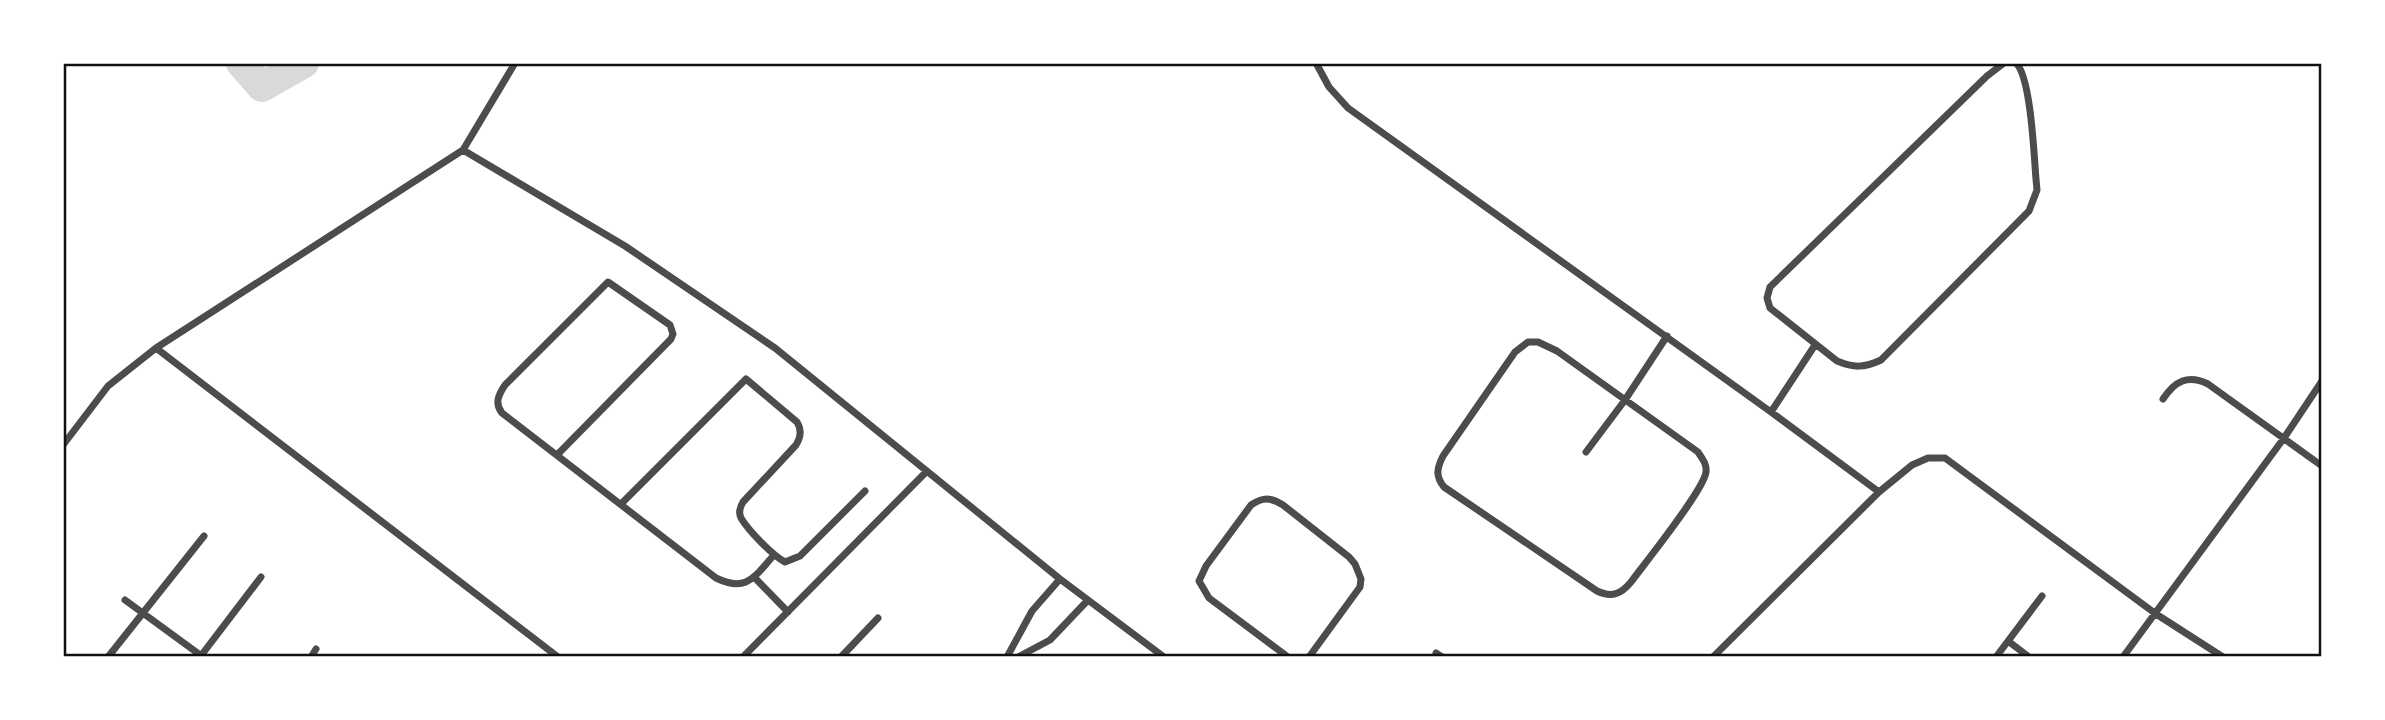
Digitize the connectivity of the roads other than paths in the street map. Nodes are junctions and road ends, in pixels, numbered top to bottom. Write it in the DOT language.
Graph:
graph roads {
  1 [pos="515,63"];
  2 [pos="1316,63"];
  3 [pos="2004,63"];
  4 [pos="2016,63"];
  5 [pos="463,150"];
  6 [pos="1667,336"];
  7 [pos="1815,345"];
  8 [pos="156,348"];
  9 [pos="2322,382"];
  10 [pos="2163,399"];
  11 [pos="1625,400"];
  12 [pos="1771,412"];
  13 [pos="2284,439"];
  14 [pos="63,445"];
  15 [pos="1586,452"];
  16 [pos="557,455"];
  17 [pos="2322,466"];
  18 [pos="927,471"];
  19 [pos="864,491"];
  20 [pos="1879,492"];
  21 [pos="622,503"];
  22 [pos="204,536"];
  23 [pos="774,555"];
  24 [pos="754,577"];
  25 [pos="261,578"];
  26 [pos="1059,579"];
  27 [pos="2042,596"];
  28 [pos="125,600"];
  29 [pos="1088,600"];
  30 [pos="788,612"];
  31 [pos="143,613"];
  32 [pos="2156,614"];
  33 [pos="878,618"];
  34 [pos="2008,641"];
  35 [pos="317,649"];
  36 [pos="202,656"];
  37 [pos="108,657"];
  38 [pos="311,657"];
  39 [pos="558,657"];
  40 [pos="743,657"];
  41 [pos="841,657"];
  42 [pos="1007,657"];
  43 [pos="1018,657"];
  44 [pos="1164,657"];
  45 [pos="1288,657"];
  46 [pos="1309,657"];
  47 [pos="1713,657"];
  48 [pos="1996,657"];
  49 [pos="2029,657"];
  50 [pos="2123,657"];
  51 [pos="2223,657"];
  1 -- 5 [label="street"];
  2 -- 6 [label="street"];
  3 -- 7 [label="street"];
  4 -- 7 [label="street"];
  5 -- 8 [label="street"];
  5 -- 18 [label="street"];
  6 -- 11 [label="street"];
  6 -- 12 [label="street"];
  7 -- 12 [label="street"];
  8 -- 14 [label="street"];
  8 -- 39 [label="street"];
  9 -- 13 [label="street"];
  10 -- 13 [label="street"];
  11 -- 11 [label="street"];
  11 -- 15 [label="street"];
  12 -- 20 [label="street"];
  13 -- 17 [label="street"];
  13 -- 32 [label="street"];
  16 -- 16 [label="street"];
  16 -- 21 [label="street"];
  18 -- 26 [label="street"];
  18 -- 30 [label="street"];
  19 -- 23 [label="street"];
  20 -- 32 [label="street"];
  20 -- 47 [label="street"];
  21 -- 23 [label="street"];
  21 -- 24 [label="street"];
  22 -- 31 [label="street"];
  23 -- 24 [label="street"];
  24 -- 30 [label="street"];
  25 -- 36 [label="street"];
  26 -- 29 [label="street"];
  26 -- 42 [label="street"];
  27 -- 34 [label="street"];
  28 -- 31 [label="street"];
  29 -- 43 [label="street"];
  29 -- 44 [label="street"];
  30 -- 40 [label="street"];
  31 -- 36 [label="street"];
  31 -- 37 [label="street"];
  32 -- 50 [label="street"];
  32 -- 51 [label="street"];
  33 -- 41 [label="street"];
  34 -- 48 [label="street"];
  34 -- 49 [label="street"];
  35 -- 38 [label="street"];
  45 -- 46 [label="street"];
}
